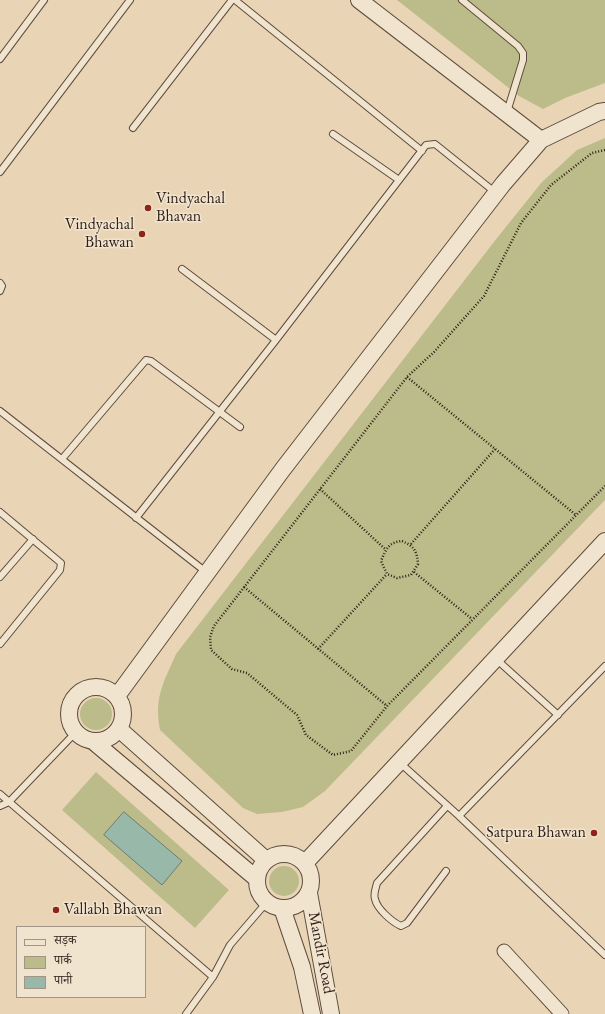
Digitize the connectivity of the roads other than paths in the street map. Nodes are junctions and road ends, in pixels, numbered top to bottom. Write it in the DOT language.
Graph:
graph roads {
  1 [pos="44,0"];
  2 [pos="130,0"];
  3 [pos="234,0"];
  4 [pos="360,0"];
  5 [pos="462,0"];
  6 [pos="0,59"];
  7 [pos="605,111"];
  8 [pos="507,114"];
  9 [pos="133,128"];
  10 [pos="333,134"];
  11 [pos="541,140"];
  12 [pos="422,150"];
  13 [pos="0,172"];
  14 [pos="399,180"];
  15 [pos="496,193"];
  16 [pos="182,269"];
  17 [pos="0,283"];
  18 [pos="0,291"];
  19 [pos="276,340"];
  20 [pos="0,411"];
  21 [pos="220,412"];
  22 [pos="240,427"];
  23 [pos="62,459"];
  24 [pos="0,512"];
  25 [pos="136,518"];
  26 [pos="33,539"];
  27 [pos="605,541"];
  28 [pos="206,572"];
  29 [pos="0,577"];
  30 [pos="0,644"];
  31 [pos="495,658"];
  32 [pos="605,666"];
  33 [pos="117,696"];
  34 [pos="558,715"];
  35 [pos="119,729"];
  36 [pos="75,733"];
  37 [pos="94,742"];
  38 [pos="398,761"];
  39 [pos="0,794"];
  40 [pos="9,802"];
  41 [pos="0,806"];
  42 [pos="447,806"];
  43 [pos="459,816"];
  44 [pos="266,860"];
  45 [pos="305,863"];
  46 [pos="446,871"];
  47 [pos="257,879"];
  48 [pos="309,893"];
  49 [pos="268,902"];
  50 [pos="282,908"];
  51 [pos="504,951"];
  52 [pos="605,955"];
  53 [pos="213,977"];
  54 [pos="186,1014"];
  55 [pos="312,1014"];
  56 [pos="331,1014"];
  57 [pos="562,1014"];
  1 -- 6 [label="lane"];
  2 -- 13 [label="lane"];
  3 -- 9 [label="lane"];
  3 -- 12 [label="lane"];
  4 -- 8 [label="street"];
  5 -- 8 [label="lane"];
  7 -- 11 [label="street"];
  8 -- 11 [label="street"];
  10 -- 14 [label="lane"];
  11 -- 15 [label="street"];
  12 -- 14 [label="lane"];
  12 -- 15 [label="lane"];
  14 -- 19 [label="lane"];
  15 -- 28 [label="street"];
  16 -- 19 [label="lane"];
  17 -- 18 [label="lane"];
  19 -- 21 [label="lane"];
  20 -- 23 [label="lane"];
  21 -- 22 [label="lane"];
  21 -- 23 [label="lane"];
  21 -- 25 [label="lane"];
  23 -- 25 [label="lane"];
  24 -- 26 [label="lane"];
  25 -- 28 [label="lane"];
  26 -- 29 [label="lane"];
  26 -- 30 [label="lane"];
  27 -- 31 [label="street"];
  28 -- 33 [label="street"];
  31 -- 34 [label="lane"];
  31 -- 38 [label="street"];
  32 -- 34 [label="lane"];
  33 -- 35 [label="street"];
  33 -- 36 [label="street"];
  34 -- 43 [label="lane"];
  35 -- 37 [label="street"];
  35 -- 44 [label="street"];
  36 -- 37 [label="street"];
  36 -- 40 [label="lane"];
  37 -- 47 [label="street"];
  38 -- 42 [label="lane"];
  38 -- 45 [label="street"];
  39 -- 40 [label="lane"];
  40 -- 41 [label="lane"];
  40 -- 53 [label="lane"];
  42 -- 43 [label="lane"];
  42 -- 46 [label="lane"];
  43 -- 52 [label="lane"];
  44 -- 45 [label="street"];
  44 -- 47 [label="street"];
  45 -- 48 [label="street"];
  47 -- 49 [label="street"];
  48 -- 50 [label="street"];
  48 -- 56 [label="street, Mandir Road"];
  49 -- 50 [label="street"];
  49 -- 53 [label="lane"];
  50 -- 55 [label="street, Mandir Road"];
  51 -- 57 [label="street"];
  53 -- 54 [label="lane"];
}
